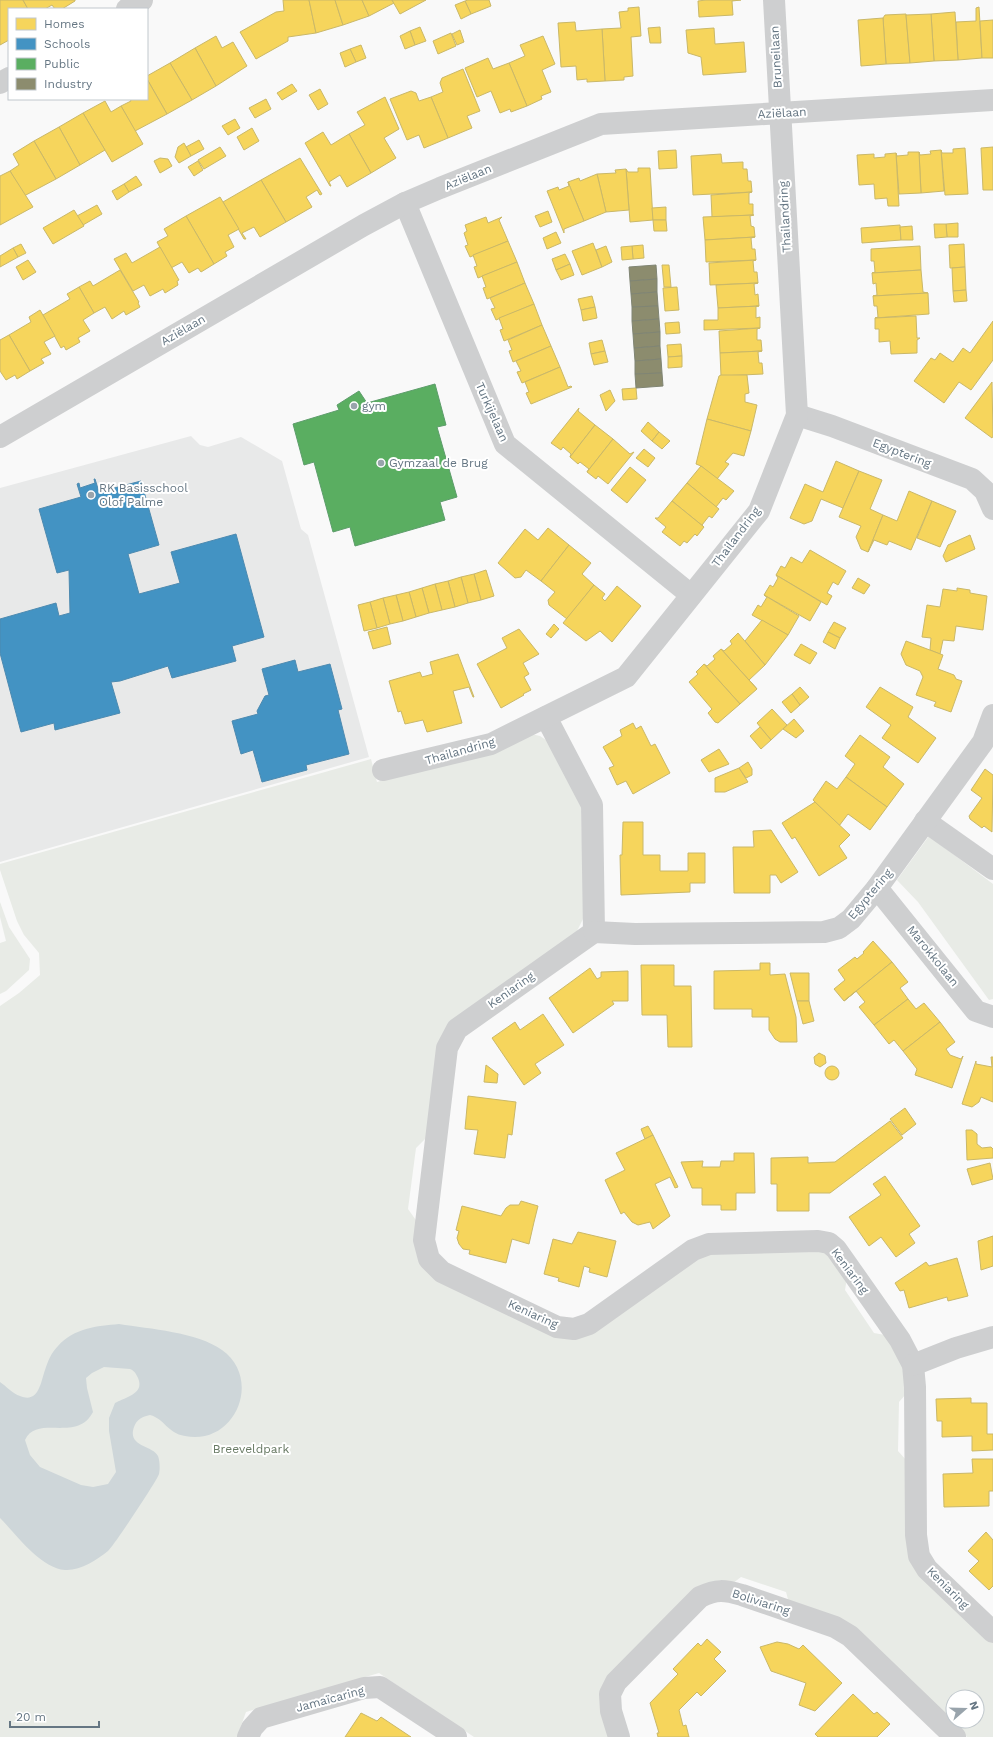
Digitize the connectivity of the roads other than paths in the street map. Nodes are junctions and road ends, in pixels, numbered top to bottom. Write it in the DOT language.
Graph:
graph roads {
  1 [pos="142,0"];
  2 [pos="774,0"];
  3 [pos="129,8"];
  4 [pos="993,100"];
  5 [pos="779,113"];
  6 [pos="405,203"];
  7 [pos="797,415"];
  8 [pos="0,437"];
  9 [pos="993,509"];
  10 [pos="691,595"];
  11 [pos="993,715"];
  12 [pos="546,717"];
  13 [pos="383,770"];
  14 [pos="926,821"];
  15 [pos="993,869"];
  16 [pos="877,888"];
  17 [pos="594,932"];
  18 [pos="993,1017"];
  19 [pos="993,1338"];
  20 [pos="913,1365"];
  21 [pos="993,1632"];
  22 [pos="248,1737"];
  23 [pos="456,1737"];
  24 [pos="619,1737"];
  25 [pos="956,1737"];
  1 -- 3 [label="street"];
  2 -- 5 [label="street, Bruneilaan"];
  4 -- 5 [label="street, Aziëlaan"];
  5 -- 6 [label="street, Aziëlaan"];
  5 -- 7 [label="street, Thailandring"];
  6 -- 8 [label="street, Aziëlaan"];
  6 -- 10 [label="street, Turkijelaan"];
  7 -- 9 [label="street, Egyptering"];
  7 -- 10 [label="street, Thailandring"];
  10 -- 12 [label="street, Thailandring"];
  11 -- 14 [label="street, Egyptering"];
  12 -- 13 [label="street, Thailandring"];
  12 -- 17 [label="street"];
  14 -- 15 [label="street"];
  14 -- 16 [label="street, Egyptering"];
  16 -- 17 [label="street, Egyptering"];
  16 -- 18 [label="street, Marokkolaan"];
  17 -- 20 [label="street, Keniaring"];
  19 -- 20 [label="street"];
  20 -- 21 [label="street, Keniaring"];
  22 -- 23 [label="street, Jamaïcaring"];
  24 -- 25 [label="street, Boliviaring"];
}
